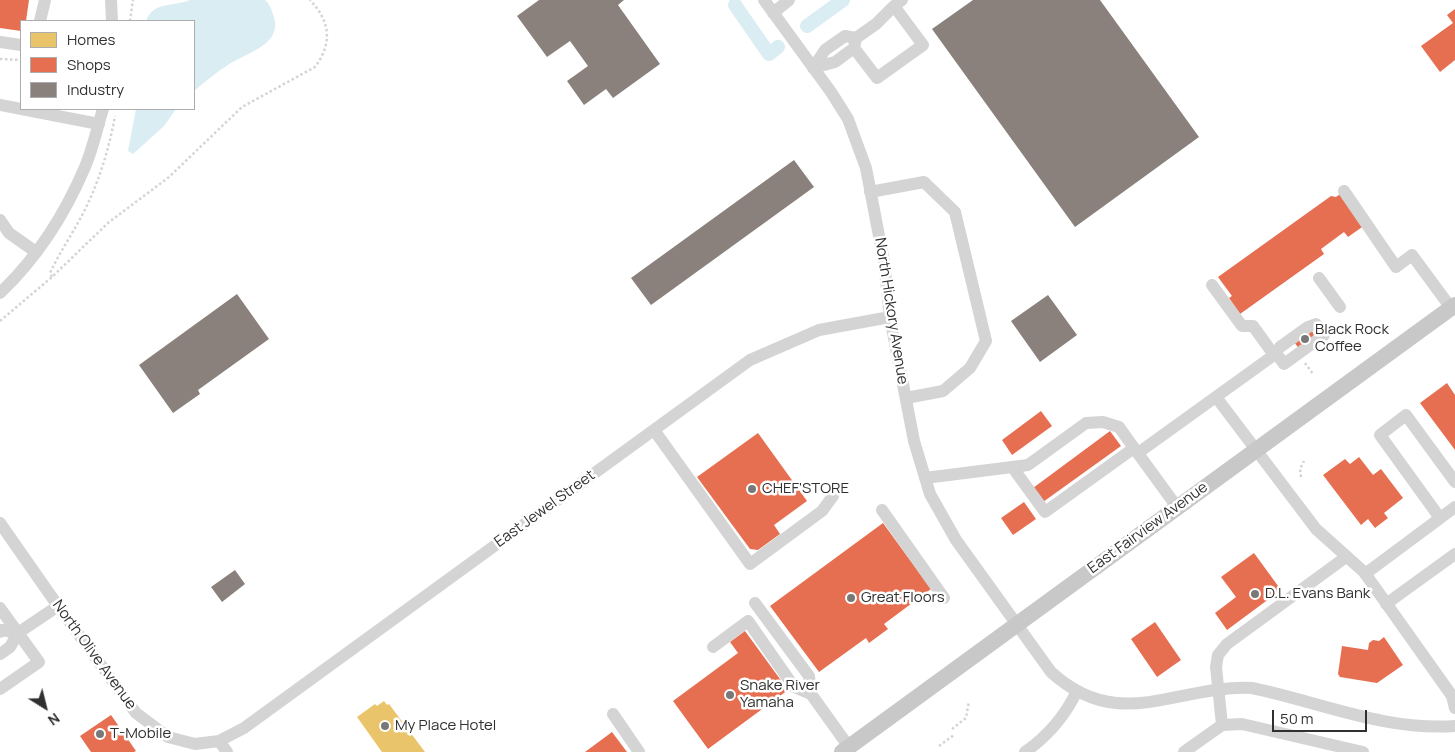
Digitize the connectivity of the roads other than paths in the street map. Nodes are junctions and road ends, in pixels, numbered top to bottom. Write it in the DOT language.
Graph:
graph roads {
  1 [pos="45,0"];
  2 [pos="111,0"];
  3 [pos="764,0"];
  4 [pos="789,0"];
  5 [pos="898,3"];
  6 [pos="773,12"];
  7 [pos="40,20"];
  8 [pos="112,20"];
  9 [pos="0,42"];
  10 [pos="855,43"];
  11 [pos="20,45"];
  12 [pos="813,68"];
  13 [pos="0,105"];
  14 [pos="20,109"];
  15 [pos="26,110"];
  16 [pos="103,110"];
  17 [pos="98,124"];
  18 [pos="1344,191"];
  19 [pos="870,192"];
  20 [pos="0,220"];
  21 [pos="36,252"];
  22 [pos="1319,278"];
  23 [pos="1212,285"];
  24 [pos="0,293"];
  25 [pos="1340,306"];
  26 [pos="1454,306"];
  27 [pos="890,317"];
  28 [pos="1216,397"];
  29 [pos="906,398"];
  30 [pos="654,430"];
  31 [pos="1257,449"];
  32 [pos="1136,450"];
  33 [pos="1013,468"];
  34 [pos="925,478"];
  35 [pos="1455,482"];
  36 [pos="833,496"];
  37 [pos="1177,507"];
  38 [pos="1455,507"];
  39 [pos="882,510"];
  40 [pos="1440,518"];
  41 [pos="0,523"];
  42 [pos="1455,554"];
  43 [pos="1346,557"];
  44 [pos="1365,574"];
  45 [pos="944,598"];
  46 [pos="755,603"];
  47 [pos="1386,604"];
  48 [pos="58,606"];
  49 [pos="0,608"];
  50 [pos="1015,624"];
  51 [pos="0,632"];
  52 [pos="18,633"];
  53 [pos="713,647"];
  54 [pos="0,654"];
  55 [pos="1448,681"];
  56 [pos="0,690"];
  57 [pos="1217,690"];
  58 [pos="1077,692"];
  59 [pos="811,694"];
  60 [pos="1455,708"];
  61 [pos="613,714"];
  62 [pos="1222,725"];
  63 [pos="1455,726"];
  64 [pos="219,741"];
  65 [pos="845,749"];
  66 [pos="227,752"];
  67 [pos="639,752"];
  68 [pos="1025,752"];
  69 [pos="1184,752"];
  70 [pos="1363,752"];
  1 -- 7 [label="street"];
  2 -- 8 [label="street"];
  3 -- 6 [label="street, North Hickory Avenue"];
  4 -- 6 [label="street"];
  5 -- 10 [label="street"];
  5 -- 10 [label="street"];
  6 -- 12 [label="street, North Hickory Avenue"];
  9 -- 11 [label="street"];
  10 -- 12 [label="street"];
  12 -- 19 [label="street, North Hickory Avenue"];
  13 -- 14 [label="street"];
  15 -- 17 [label="street"];
  16 -- 17 [label="street"];
  17 -- 21 [label="street"];
  18 -- 26 [label="street"];
  19 -- 27 [label="street, North Hickory Avenue"];
  19 -- 29 [label="street"];
  20 -- 21 [label="street"];
  21 -- 24 [label="street"];
  22 -- 25 [label="street"];
  23 -- 28 [label="street"];
  26 -- 31 [label="main road, East Fairview Avenue"];
  27 -- 29 [label="street, North Hickory Avenue"];
  27 -- 30 [label="street, East Jewel Street"];
  28 -- 31 [label="street"];
  28 -- 32 [label="street"];
  29 -- 34 [label="street, North Hickory Avenue"];
  30 -- 36 [label="street"];
  30 -- 64 [label="street, East Jewel Street"];
  31 -- 37 [label="main road, East Fairview Avenue"];
  31 -- 43 [label="street"];
  32 -- 33 [label="street"];
  32 -- 33 [label="street"];
  32 -- 37 [label="street"];
  33 -- 34 [label="street"];
  34 -- 50 [label="street, North Hickory Avenue"];
  35 -- 40 [label="street"];
  37 -- 50 [label="main road, East Fairview Avenue"];
  38 -- 40 [label="street"];
  39 -- 45 [label="street"];
  40 -- 44 [label="street"];
  41 -- 48 [label="street, North Olive Avenue"];
  42 -- 47 [label="street"];
  43 -- 44 [label="street"];
  43 -- 57 [label="street"];
  44 -- 47 [label="street"];
  46 -- 59 [label="street"];
  47 -- 55 [label="street"];
  48 -- 52 [label="street"];
  48 -- 64 [label="street, North Olive Avenue"];
  49 -- 52 [label="street"];
  50 -- 58 [label="street, North Hickory Avenue"];
  50 -- 65 [label="main road, East Fairview Avenue"];
  51 -- 52 [label="street"];
  52 -- 54 [label="street"];
  52 -- 56 [label="street"];
  53 -- 59 [label="street"];
  55 -- 60 [label="street"];
  57 -- 58 [label="street, North Hickory Avenue"];
  57 -- 62 [label="street"];
  57 -- 63 [label="street, North Hickory Avenue"];
  58 -- 68 [label="street"];
  59 -- 65 [label="street"];
  61 -- 67 [label="street"];
  62 -- 69 [label="street"];
  62 -- 70 [label="street"];
  64 -- 66 [label="street"];
}
